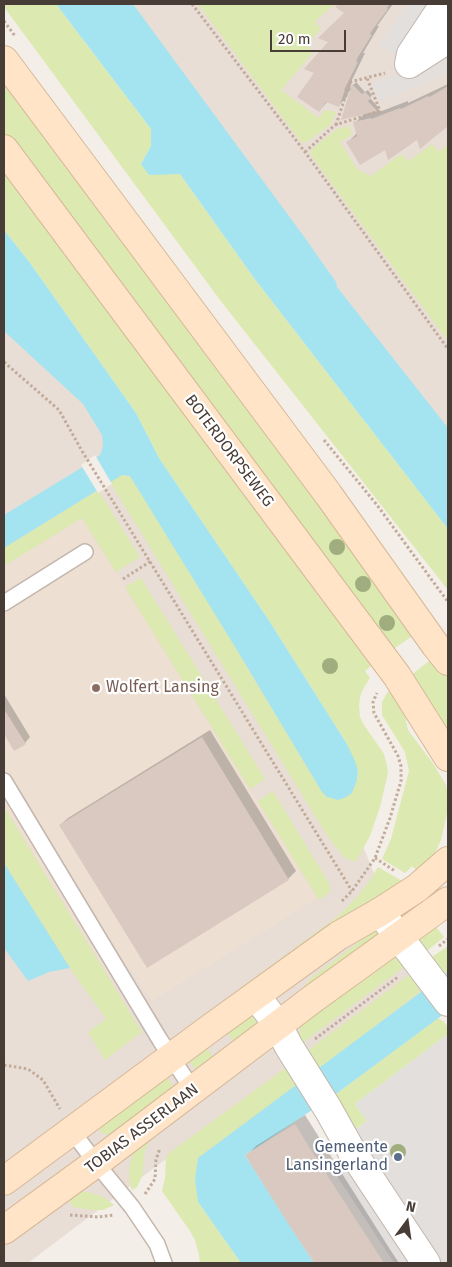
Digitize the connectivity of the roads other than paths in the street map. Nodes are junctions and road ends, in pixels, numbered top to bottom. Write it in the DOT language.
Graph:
graph roads {
  1 [pos="448,4"];
  2 [pos="448,39"];
  3 [pos="4,60"];
  4 [pos="4,149"];
  5 [pos="85,552"];
  6 [pos="4,603"];
  7 [pos="448,661"];
  8 [pos="448,757"];
  9 [pos="4,781"];
  10 [pos="448,861"];
  11 [pos="448,901"];
  12 [pos="380,912"];
  13 [pos="399,936"];
  14 [pos="256,996"];
  15 [pos="448,1002"];
  16 [pos="288,1043"];
  17 [pos="172,1058"];
  18 [pos="193,1090"];
  19 [pos="72,1131"];
  20 [pos="96,1164"];
  21 [pos="4,1181"];
  22 [pos="4,1230"];
  23 [pos="164,1263"];
  24 [pos="426,1263"];
  1 -- 2 [label="street"];
  3 -- 7 [label="main road"];
  4 -- 8 [label="main road, BOTERDORPSEWEG"];
  5 -- 6 [label="lane"];
  9 -- 17 [label="lane"];
  10 -- 12 [label="main road"];
  11 -- 13 [label="main road, TOBIAS ASSERLAAN"];
  12 -- 13 [label="street"];
  12 -- 14 [label="main road"];
  13 -- 15 [label="street"];
  13 -- 16 [label="main road, TOBIAS ASSERLAAN"];
  14 -- 16 [label="street"];
  14 -- 17 [label="main road"];
  16 -- 18 [label="main road, TOBIAS ASSERLAAN"];
  16 -- 24 [label="street"];
  17 -- 18 [label="lane"];
  17 -- 19 [label="main road"];
  18 -- 20 [label="main road, TOBIAS ASSERLAAN"];
  19 -- 20 [label="lane"];
  19 -- 21 [label="main road"];
  20 -- 22 [label="main road, TOBIAS ASSERLAAN"];
  20 -- 23 [label="lane"];
}
